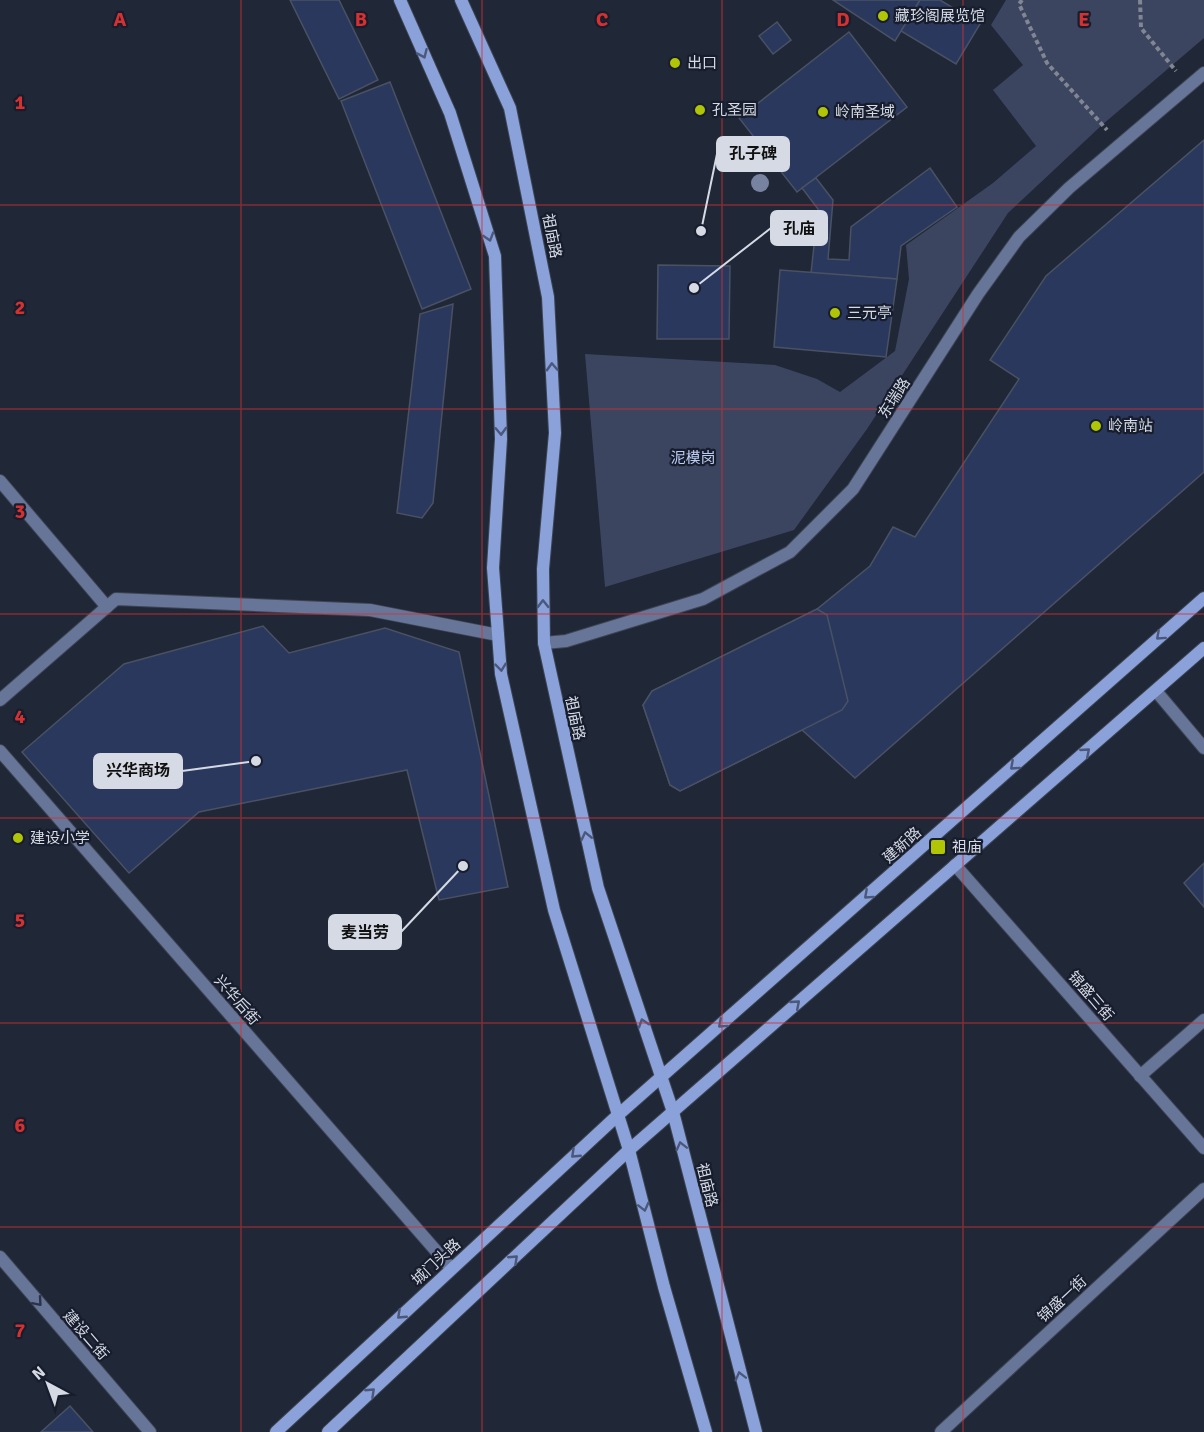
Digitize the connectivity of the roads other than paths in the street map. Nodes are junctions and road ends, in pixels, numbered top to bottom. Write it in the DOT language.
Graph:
graph roads {
  1 [pos="400,0"];
  2 [pos="461,0"];
  3 [pos="1204,73"];
  4 [pos="0,481"];
  5 [pos="1204,598"];
  6 [pos="107,607"];
  7 [pos="498,635"];
  8 [pos="544,643"];
  9 [pos="1204,648"];
  10 [pos="1156,691"];
  11 [pos="0,700"];
  12 [pos="1204,747"];
  13 [pos="0,751"];
  14 [pos="955,865"];
  15 [pos="1204,1020"];
  16 [pos="1140,1076"];
  17 [pos="662,1078"];
  18 [pos="673,1112"];
  19 [pos="618,1115"];
  20 [pos="1204,1148"];
  21 [pos="629,1150"];
  22 [pos="1204,1189"];
  23 [pos="0,1257"];
  24 [pos="451,1268"];
  25 [pos="150,1432"];
  26 [pos="276,1432"];
  27 [pos="328,1432"];
  28 [pos="706,1432"];
  29 [pos="756,1432"];
  30 [pos="941,1432"];
  1 -- 7 [label="main road, one-way"];
  8 -- 2 [label="main road, 祖庙路, one-way"];
  3 -- 8 [label="street, 东瑞路"];
  4 -- 6 [label="street"];
  5 -- 17 [label="main road, 建新路, one-way"];
  6 -- 7 [label="street"];
  6 -- 11 [label="street"];
  7 -- 19 [label="main road, one-way"];
  17 -- 8 [label="main road, 祖庙路, one-way"];
  9 -- 10 [label="main road"];
  10 -- 12 [label="street"];
  14 -- 10 [label="main road, one-way"];
  13 -- 24 [label="street, 兴华后街"];
  14 -- 16 [label="street, 锦盛三街"];
  18 -- 14 [label="main road, one-way"];
  15 -- 16 [label="street"];
  16 -- 20 [label="street, 锦盛三街"];
  17 -- 18 [label="main road, 祖庙路"];
  17 -- 19 [label="main road, 建新路"];
  18 -- 21 [label="main road"];
  29 -- 18 [label="main road, 祖庙路, one-way"];
  19 -- 21 [label="main road"];
  19 -- 24 [label="main road, 城门头路, one-way"];
  27 -- 21 [label="main road, one-way"];
  21 -- 28 [label="main road, one-way"];
  22 -- 30 [label="street, 锦盛一街"];
  23 -- 25 [label="street, 建设二街, one-way"];
  24 -- 26 [label="main road, 城门头路, one-way"];
}
